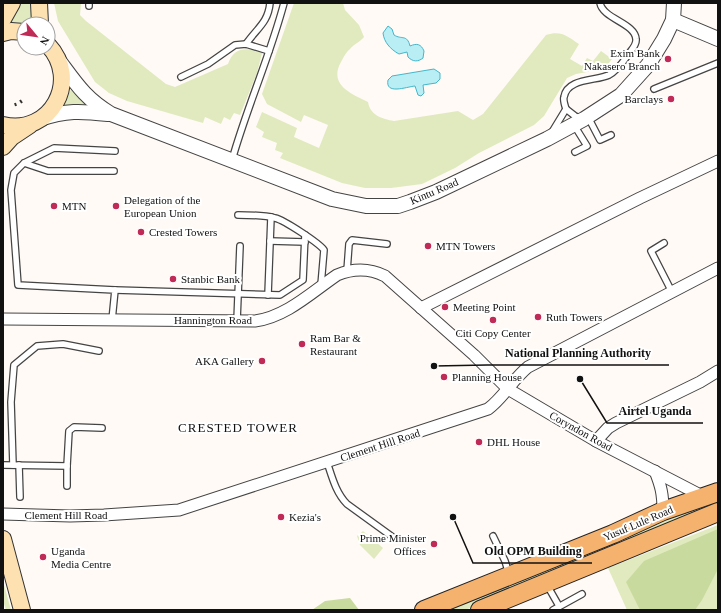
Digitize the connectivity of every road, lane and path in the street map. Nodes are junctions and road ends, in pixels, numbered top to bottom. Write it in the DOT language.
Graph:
graph roads {
  1 [pos="12,3"];
  2 [pos="39,3"];
  3 [pos="270,3"];
  4 [pos="284,3"];
  5 [pos="600,3"];
  6 [pos="674,3"];
  7 [pos="40,16"];
  8 [pos="3,19"];
  9 [pos="673,20"];
  10 [pos="16,31"];
  11 [pos="3,33"];
  12 [pos="718,39"];
  13 [pos="246,44"];
  14 [pos="269,51"];
  15 [pos="56,55"];
  16 [pos="60,62"];
  17 [pos="718,63"];
  18 [pos="181,77"];
  19 [pos="654,89"];
  20 [pos="20,100"];
  21 [pos="22,103"];
  22 [pos="566,109"];
  23 [pos="111,114"];
  24 [pos="582,120"];
  25 [pos="37,122"];
  26 [pos="3,126"];
  27 [pos="611,135"];
  28 [pos="547,139"];
  29 [pos="3,147"];
  30 [pos="115,151"];
  31 [pos="575,152"];
  32 [pos="232,161"];
  33 [pos="718,161"];
  34 [pos="24,163"];
  35 [pos="114,171"];
  36 [pos="238,214"];
  37 [pos="271,217"];
  38 [pos="305,235"];
  39 [pos="270,241"];
  40 [pos="305,242"];
  41 [pos="664,243"];
  42 [pos="387,244"];
  43 [pos="240,246"];
  44 [pos="718,268"];
  45 [pos="347,271"];
  46 [pos="321,286"];
  47 [pos="115,290"];
  48 [pos="672,292"];
  49 [pos="238,294"];
  50 [pos="268,295"];
  51 [pos="421,308"];
  52 [pos="3,319"];
  53 [pos="112,320"];
  54 [pos="237,321"];
  55 [pos="98,351"];
  56 [pos="718,371"];
  57 [pos="508,389"];
  58 [pos="102,428"];
  59 [pos="596,441"];
  60 [pos="327,462"];
  61 [pos="3,465"];
  62 [pos="16,465"];
  63 [pos="67,466"];
  64 [pos="655,471"];
  65 [pos="67,486"];
  66 [pos="711,494"];
  67 [pos="20,497"];
  68 [pos="663,511"];
  69 [pos="718,512"];
  70 [pos="3,514"];
  71 [pos="613,534"];
  72 [pos="493,536"];
  73 [pos="394,538"];
  74 [pos="3,539"];
  75 [pos="622,551"];
  76 [pos="510,576"];
  77 [pos="546,583"];
  78 [pos="582,594"];
  79 [pos="559,606"];
  80 [pos="22,610"];
  81 [pos="424,610"];
  82 [pos="480,610"];
  83 [pos="553,610"];
  1 -- 8 [label="main road"];
  2 -- 7 [label="main road"];
  3 -- 13 [label="lane"];
  4 -- 14 [label="lane"];
  5 -- 22 [label="lane"];
  6 -- 9 [label="street, Kintu Road"];
  9 -- 12 [label="street"];
  9 -- 24 [label="street, Kintu Road"];
  10 -- 11 [label="main road"];
  13 -- 14 [label="lane"];
  13 -- 18 [label="lane"];
  14 -- 32 [label="lane"];
  15 -- 16 [label="main road"];
  16 -- 23 [label="street, Kintu Road"];
  16 -- 25 [label="main road"];
  17 -- 19 [label="lane"];
  20 -- 21 [label="path"];
  22 -- 24 [label="lane"];
  22 -- 28 [label="lane"];
  23 -- 25 [label="street"];
  23 -- 32 [label="street, Kintu Road"];
  24 -- 27 [label="lane"];
  24 -- 28 [label="street, Kintu Road"];
  24 -- 31 [label="lane"];
  25 -- 26 [label="main road"];
  25 -- 29 [label="main road"];
  28 -- 32 [label="street, Kintu Road"];
  30 -- 34 [label="lane"];
  33 -- 51 [label="street"];
  34 -- 35 [label="lane"];
  34 -- 47 [label="lane"];
  36 -- 37 [label="lane"];
  37 -- 38 [label="lane"];
  37 -- 39 [label="lane"];
  38 -- 40 [label="lane"];
  38 -- 46 [label="lane"];
  39 -- 40 [label="lane"];
  39 -- 50 [label="lane"];
  40 -- 50 [label="lane"];
  41 -- 48 [label="lane"];
  42 -- 45 [label="lane"];
  43 -- 49 [label="lane"];
  44 -- 48 [label="street, Clement Hill Road"];
  45 -- 46 [label="street, Hannington Road"];
  45 -- 51 [label="street, Hannington Road"];
  46 -- 54 [label="street, Hannington Road"];
  47 -- 49 [label="lane"];
  47 -- 53 [label="lane"];
  48 -- 57 [label="street, Clement Hill Road"];
  49 -- 50 [label="lane"];
  49 -- 54 [label="lane"];
  51 -- 57 [label="street, Hannington Road"];
  52 -- 53 [label="street, Hannington Road"];
  53 -- 54 [label="street, Hannington Road"];
  55 -- 62 [label="lane"];
  56 -- 59 [label="street"];
  57 -- 59 [label="street, Coryndon Road"];
  57 -- 60 [label="street, Clement Hill Road"];
  58 -- 63 [label="lane"];
  59 -- 64 [label="street, Coryndon Road"];
  60 -- 70 [label="street, Clement Hill Road"];
  60 -- 73 [label="lane"];
  61 -- 62 [label="lane"];
  62 -- 63 [label="lane"];
  62 -- 67 [label="lane"];
  63 -- 65 [label="lane"];
  64 -- 66 [label="street"];
  64 -- 68 [label="street"];
  66 -- 68 [label="main road, Yusuf Lule Road"];
  68 -- 71 [label="main road, Yusuf Lule Road"];
  69 -- 75 [label="main road, Yusuf Lule Road"];
  71 -- 75 [label="main road"];
  71 -- 76 [label="main road, Yusuf Lule Road"];
  72 -- 76 [label="lane"];
  74 -- 80 [label="main road"];
  75 -- 77 [label="main road, Yusuf Lule Road"];
  76 -- 81 [label="main road, Yusuf Lule Road"];
  77 -- 79 [label="lane"];
  77 -- 82 [label="main road, Yusuf Lule Road"];
  78 -- 79 [label="lane"];
  79 -- 83 [label="lane"];
}
